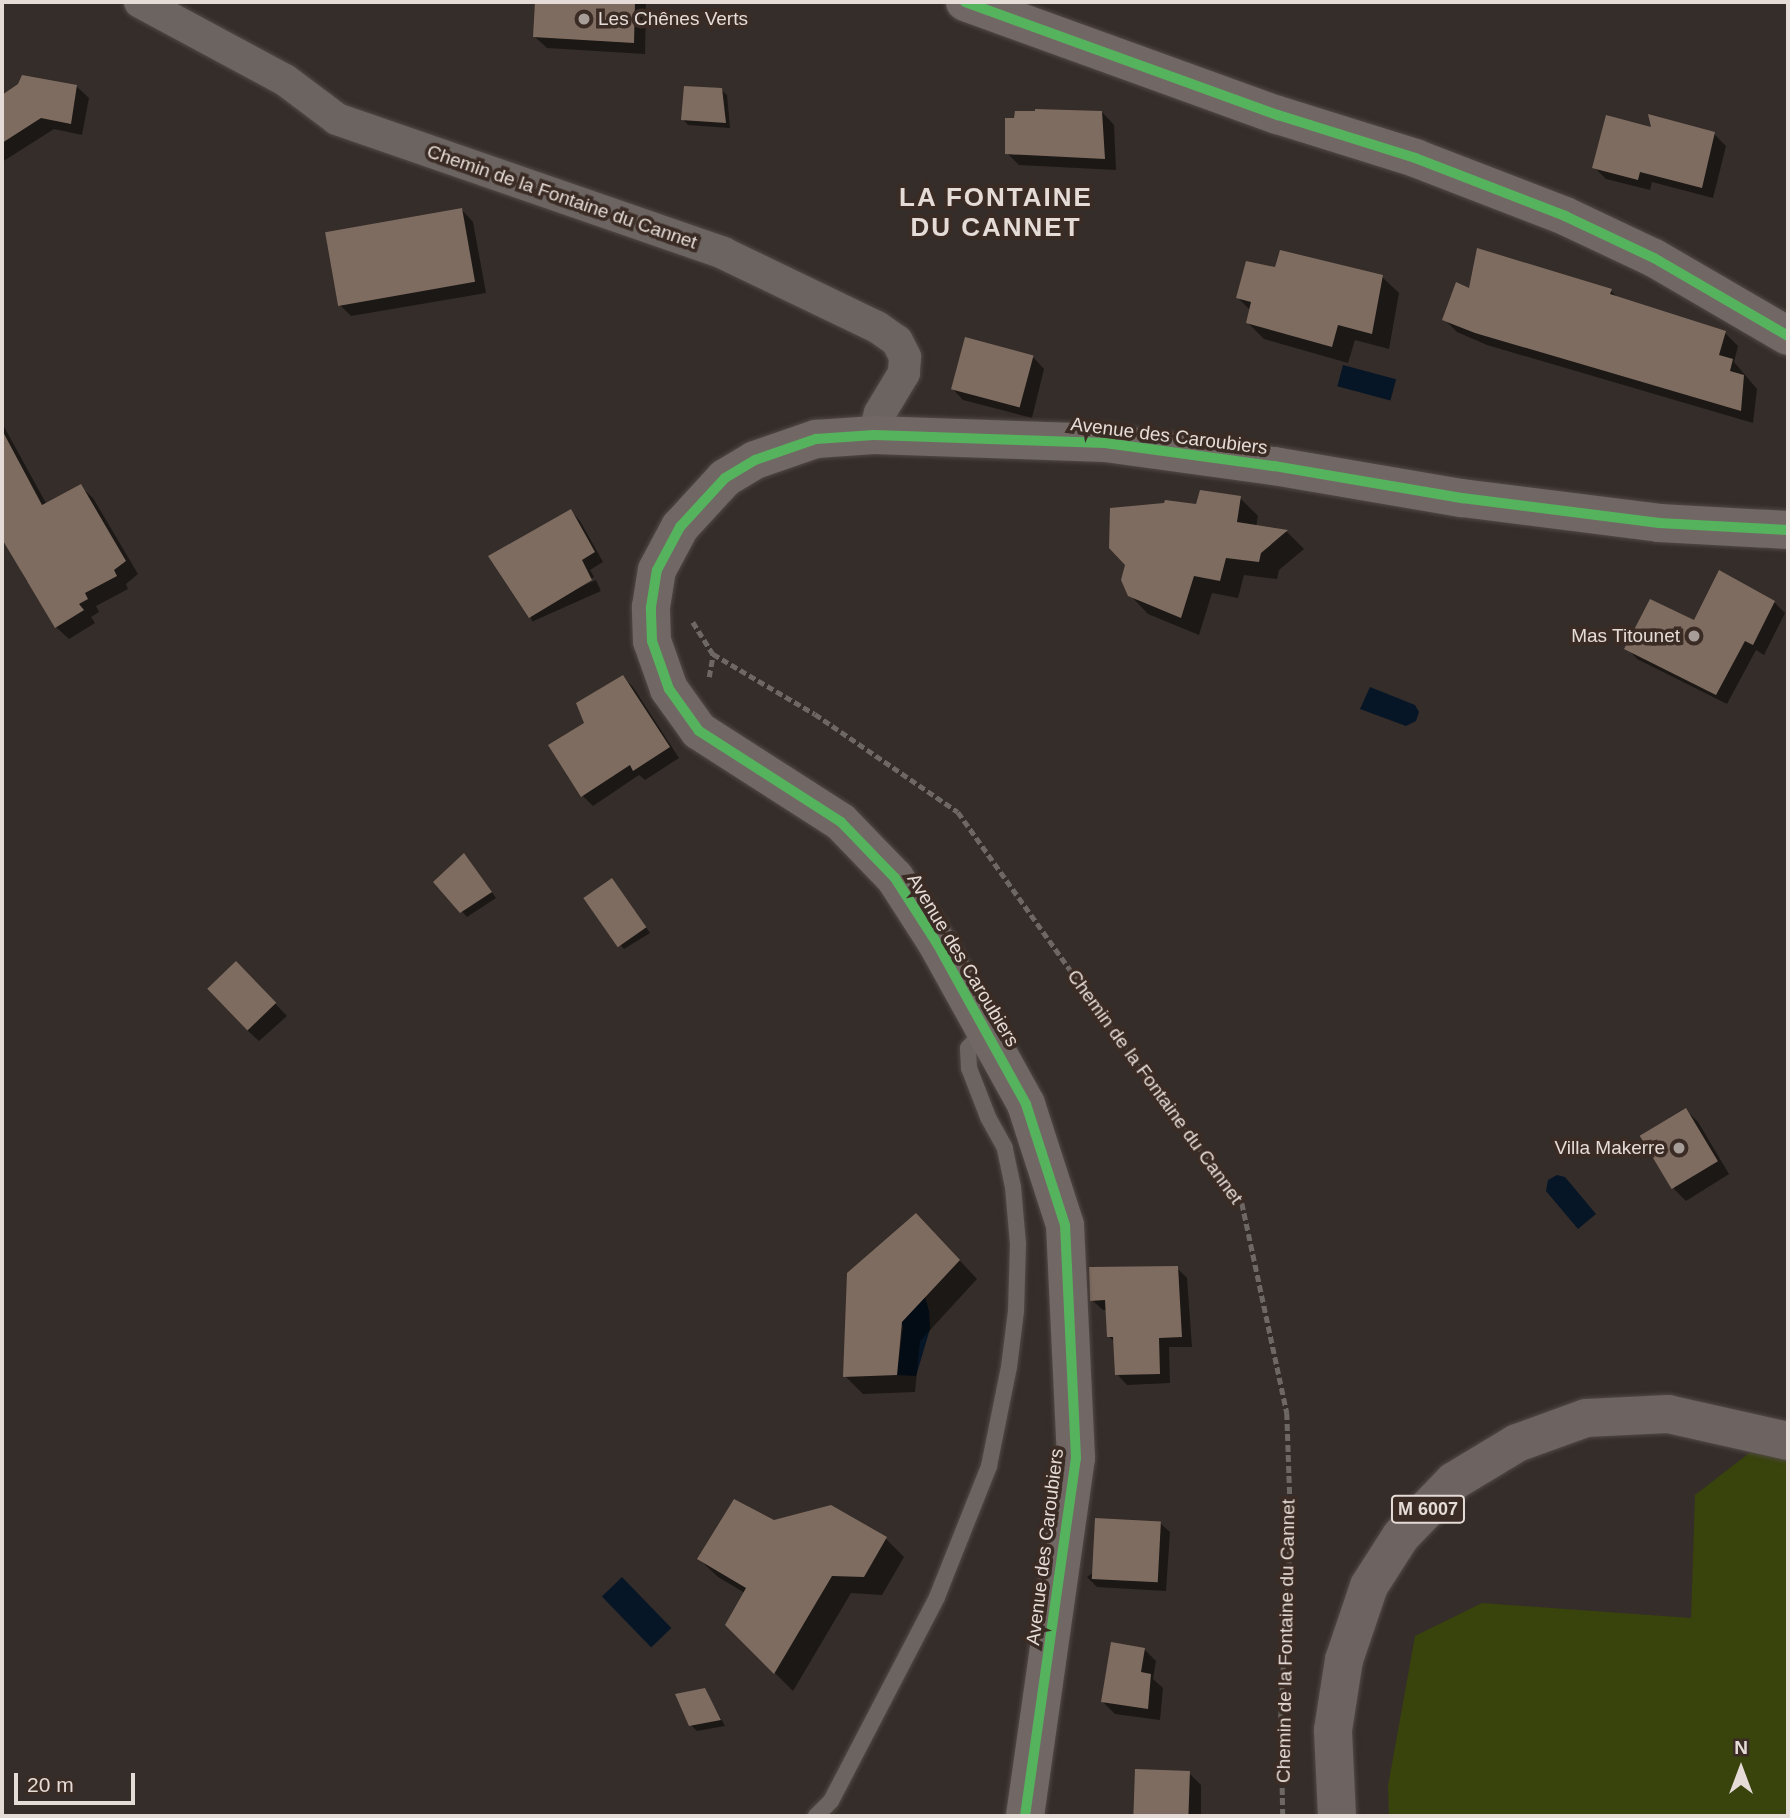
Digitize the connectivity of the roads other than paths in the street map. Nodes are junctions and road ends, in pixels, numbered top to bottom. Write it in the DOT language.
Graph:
graph roads {
  1 [pos="140,2"];
  2 [pos="965,2"];
  3 [pos="1788,336"];
  4 [pos="874,435"];
  5 [pos="1788,530"];
  6 [pos="985,1030"];
  7 [pos="1732,1429"];
  8 [pos="1788,1441"];
  9 [pos="1788,1468"];
  10 [pos="816,1816"];
  11 [pos="1025,1816"];
  12 [pos="1337,1816"];
  1 -- 4 [label="street, Chemin de la Fontaine du Cannet"];
  2 -- 3 [label="street"];
  4 -- 5 [label="street, Avenue des Caroubiers"];
  4 -- 6 [label="street, Avenue des Caroubiers"];
  6 -- 10 [label="lane"];
  6 -- 11 [label="street, Avenue des Caroubiers"];
  7 -- 8 [label="main road, M 6007"];
  7 -- 9 [label="main road, M 6007"];
  7 -- 12 [label="main road, M 6007"];
}
